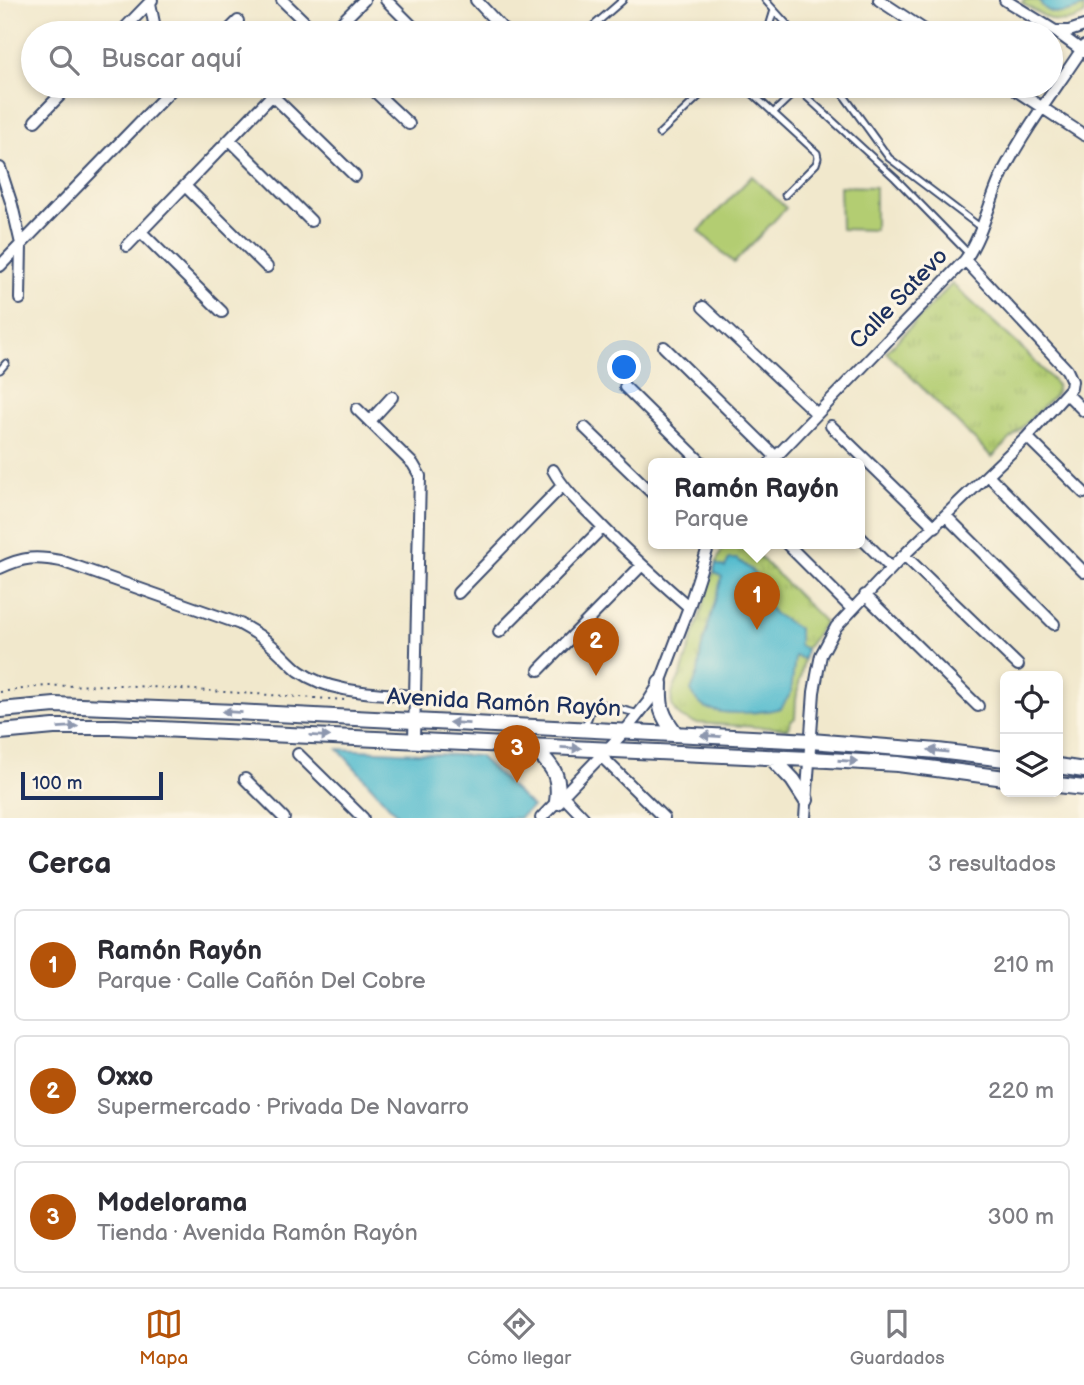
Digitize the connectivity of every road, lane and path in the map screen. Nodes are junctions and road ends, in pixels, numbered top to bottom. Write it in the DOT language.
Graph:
graph roads {
  1 [pos="282,0"];
  2 [pos="364,0"];
  3 [pos="386,0"];
  4 [pos="476,0"];
  5 [pos="624,0"];
  6 [pos="765,0"];
  7 [pos="879,0"];
  8 [pos="1005,0"];
  9 [pos="151,1"];
  10 [pos="774,10"];
  11 [pos="132,21"];
  12 [pos="154,21"];
  13 [pos="304,21"];
  14 [pos="343,21"];
  15 [pos="407,21"];
  16 [pos="496,21"];
  17 [pos="599,21"];
  18 [pos="771,21"];
  19 [pos="784,21"];
  20 [pos="911,21"];
  21 [pos="1039,21"];
  22 [pos="1084,26"];
  23 [pos="1063,31"];
  24 [pos="1063,36"];
  25 [pos="1083,49"];
  26 [pos="1063,77"];
  27 [pos="57,98"];
  28 [pos="160,98"];
  29 [pos="269,98"];
  30 [pos="275,98"];
  31 [pos="382,98"];
  32 [pos="698,98"];
  33 [pos="757,98"];
  34 [pos="787,98"];
  35 [pos="809,98"];
  36 [pos="846,98"];
  37 [pos="1028,98"];
  38 [pos="1048,98"];
  39 [pos="1042,107"];
  40 [pos="773,113"];
  41 [pos="35,121"];
  42 [pos="409,124"];
  43 [pos="659,135"];
  44 [pos="1084,135"];
  45 [pos="230,139"];
  46 [pos="0,168"];
  47 [pos="355,176"];
  48 [pos="185,186"];
  49 [pos="785,195"];
  50 [pos="311,221"];
  51 [pos="981,227"];
  52 [pos="141,232"];
  53 [pos="21,244"];
  54 [pos="127,246"];
  55 [pos="967,257"];
  56 [pos="0,265"];
  57 [pos="267,267"];
  58 [pos="20,299"];
  59 [pos="703,307"];
  60 [pos="222,312"];
  61 [pos="664,347"];
  62 [pos="6,363"];
  63 [pos="0,370"];
  64 [pos="625,387"];
  65 [pos="1069,391"];
  66 [pos="392,397"];
  67 [pos="357,409"];
  68 [pos="1084,411"];
  69 [pos="816,414"];
  70 [pos="370,421"];
  71 [pos="831,426"];
  72 [pos="585,428"];
  73 [pos="1027,437"];
  74 [pos="697,458"];
  75 [pos="770,458"];
  76 [pos="774,458"];
  77 [pos="864,458"];
  78 [pos="865,459"];
  79 [pos="552,470"];
  80 [pos="988,475"];
  81 [pos="562,486"];
  82 [pos="648,489"];
  83 [pos="1084,493"];
  84 [pos="946,516"];
  85 [pos="603,527"];
  86 [pos="935,527"];
  87 [pos="865,542"];
  88 [pos="706,549"];
  89 [pos="792,549"];
  90 [pos="904,555"];
  91 [pos="642,565"];
  92 [pos="0,568"];
  93 [pos="891,568"];
  94 [pos="1084,572"];
  95 [pos="458,593"];
  96 [pos="865,596"];
  97 [pos="689,607"];
  98 [pos="852,609"];
  99 [pos="1054,624"];
  100 [pos="499,632"];
  101 [pos="1017,666"];
  102 [pos="539,670"];
  103 [pos="660,683"];
  104 [pos="0,692"];
  105 [pos="414,696"];
  106 [pos="356,699"];
  107 [pos="978,706"];
  108 [pos="0,710"];
  109 [pos="639,714"];
  110 [pos="414,721"];
  111 [pos="584,729"];
  112 [pos="625,731"];
  113 [pos="0,732"];
  114 [pos="676,734"];
  115 [pos="414,740"];
  116 [pos="811,741"];
  117 [pos="532,746"];
  118 [pos="605,753"];
  119 [pos="298,754"];
  120 [pos="771,757"];
  121 [pos="1000,758"];
  122 [pos="810,759"];
  123 [pos="1063,767"];
  124 [pos="1084,769"];
  125 [pos="1000,777"];
  126 [pos="244,779"];
  127 [pos="1063,786"];
  128 [pos="1084,788"];
  129 [pos="560,799"];
  130 [pos="806,800"];
  131 [pos="284,818"];
  132 [pos="363,818"];
  133 [pos="541,818"];
  134 [pos="584,818"];
  135 [pos="664,818"];
  136 [pos="805,818"];
  1 -- 13 [label="street"];
  2 -- 14 [label="street"];
  3 -- 15 [label="street"];
  4 -- 16 [label="street"];
  5 -- 17 [label="lane"];
  6 -- 10 [label="lane"];
  7 -- 20 [label="street"];
  8 -- 21 [label="street"];
  9 -- 11 [label="street"];
  9 -- 12 [label="street"];
  10 -- 18 [label="lane"];
  10 -- 19 [label="lane"];
  22 -- 23 [label="street"];
  24 -- 25 [label="street"];
  25 -- 26 [label="street, Calle Satevo"];
  27 -- 41 [label="street"];
  28 -- 53 [label="street"];
  29 -- 45 [label="street"];
  30 -- 47 [label="street"];
  31 -- 42 [label="street"];
  32 -- 43 [label="lane"];
  33 -- 40 [label="lane"];
  34 -- 40 [label="lane"];
  35 -- 55 [label="lane"];
  36 -- 51 [label="lane"];
  37 -- 39 [label="street"];
  38 -- 39 [label="street, Calle Satevo"];
  39 -- 44 [label="street"];
  39 -- 51 [label="street, Calle Satevo"];
  40 -- 49 [label="lane"];
  45 -- 48 [label="street"];
  45 -- 50 [label="street"];
  46 -- 53 [label="street"];
  48 -- 52 [label="street"];
  48 -- 57 [label="street"];
  51 -- 55 [label="street, Calle Satevo"];
  52 -- 54 [label="street"];
  52 -- 60 [label="street"];
  53 -- 56 [label="street"];
  53 -- 58 [label="street"];
  55 -- 65 [label="street"];
  55 -- 69 [label="street, Calle Satevo"];
  59 -- 69 [label="street"];
  61 -- 75 [label="street"];
  62 -- 63 [label="lane"];
  64 -- 74 [label="street"];
  65 -- 68 [label="street"];
  65 -- 73 [label="street"];
  66 -- 70 [label="street"];
  67 -- 70 [label="street"];
  69 -- 76 [label="street, Calle Satevo"];
  70 -- 105 [label="street"];
  71 -- 77 [label="street"];
  72 -- 82 [label="street"];
  73 -- 80 [label="street"];
  73 -- 83 [label="street"];
  78 -- 86 [label="street"];
  79 -- 81 [label="street"];
  80 -- 84 [label="street"];
  80 -- 94 [label="street"];
  81 -- 85 [label="street"];
  81 -- 95 [label="street"];
  84 -- 86 [label="street"];
  84 -- 99 [label="street"];
  85 -- 91 [label="street"];
  85 -- 100 [label="street"];
  86 -- 90 [label="street"];
  87 -- 93 [label="street"];
  88 -- 97 [label="street"];
  89 -- 98 [label="street"];
  90 -- 93 [label="street"];
  90 -- 101 [label="street"];
  91 -- 97 [label="street"];
  91 -- 102 [label="street"];
  92 -- 105 [label="street"];
  93 -- 96 [label="street"];
  96 -- 98 [label="street"];
  96 -- 107 [label="street"];
  97 -- 103 [label="street"];
  98 -- 116 [label="street"];
  103 -- 109 [label="street"];
  103 -- 114 [label="main road"];
  104 -- 106 [label="path"];
  105 -- 110 [label="street"];
  110 -- 108 [label="main road, Avenida Ramón Rayón, one-way"];
  109 -- 111 [label="lane"];
  109 -- 112 [label="street"];
  111 -- 110 [label="main road, Avenida Ramón Rayón, one-way"];
  110 -- 115 [label="street"];
  111 -- 112 [label="main road, Avenida Ramón Rayón"];
  112 -- 114 [label="main road, Avenida Ramón Rayón"];
  112 -- 118 [label="street"];
  113 -- 115 [label="main road, Avenida Ramón Rayón, one-way"];
  116 -- 114 [label="main road, Avenida Ramón Rayón, one-way"];
  115 -- 117 [label="main road, Avenida Ramón Rayón"];
  121 -- 116 [label="main road, Avenida Ramón Rayón, one-way"];
  116 -- 122 [label="street"];
  117 -- 118 [label="main road, Avenida Ramón Rayón, one-way"];
  117 -- 129 [label="main road"];
  118 -- 120 [label="main road, Avenida Ramón Rayón"];
  118 -- 129 [label="street"];
  118 -- 135 [label="street"];
  119 -- 132 [label="street"];
  120 -- 122 [label="main road, Avenida Ramón Rayón"];
  120 -- 130 [label="main road"];
  122 -- 125 [label="main road, Avenida Ramón Rayón, one-way"];
  122 -- 130 [label="street"];
  123 -- 124 [label="main road"];
  126 -- 131 [label="street"];
  127 -- 128 [label="main road"];
  129 -- 133 [label="street"];
  129 -- 134 [label="street"];
  130 -- 136 [label="street"];
}
